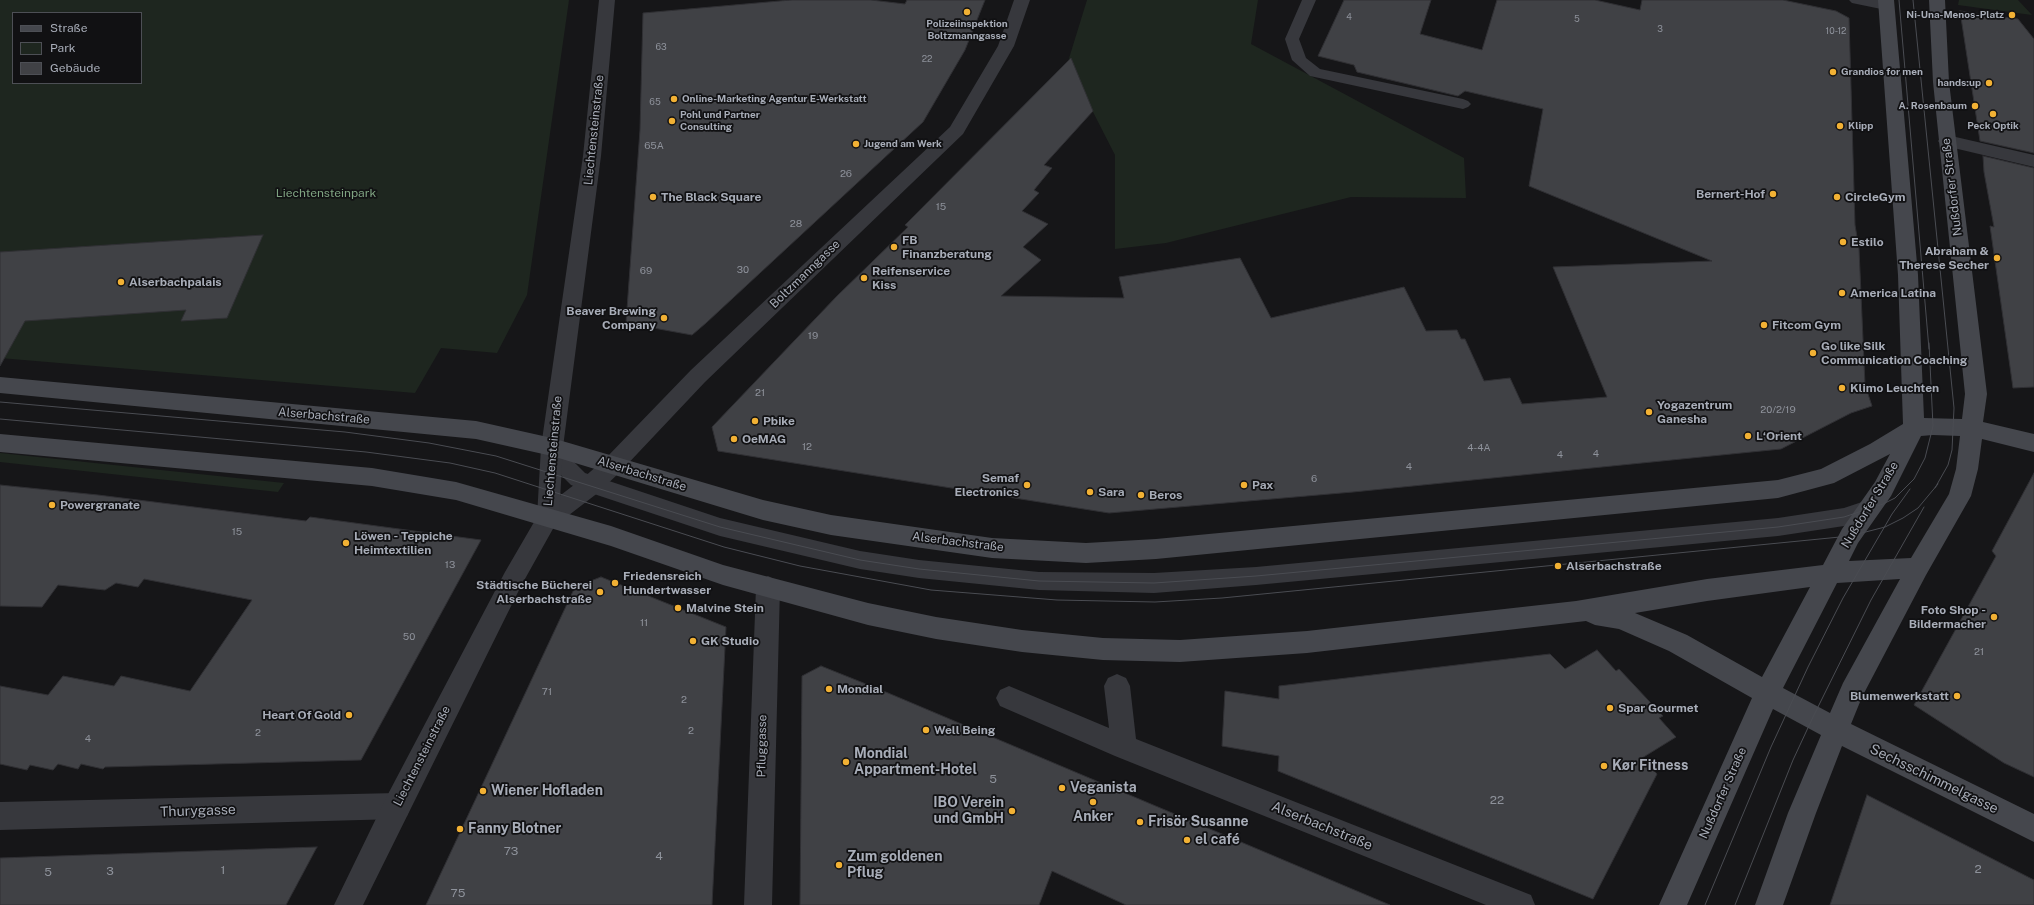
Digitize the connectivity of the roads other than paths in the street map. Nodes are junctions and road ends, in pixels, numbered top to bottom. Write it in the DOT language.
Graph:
graph roads {
  1 [pos="606,0"];
  2 [pos="1022,0"];
  3 [pos="1309,0"];
  4 [pos="1857,0"];
  5 [pos="1937,0"];
  6 [pos="1886,3"];
  7 [pos="1463,104"];
  8 [pos="1947,141"];
  9 [pos="2034,161"];
  10 [pos="0,385"];
  11 [pos="1914,428"];
  12 [pos="1972,428"];
  13 [pos="0,443"];
  14 [pos="2034,443"];
  15 [pos="552,446"];
  16 [pos="613,465"];
  17 [pos="591,485"];
  18 [pos="1868,509"];
  19 [pos="548,518"];
  20 [pos="1918,568"];
  21 [pos="1830,574"];
  22 [pos="768,587"];
  23 [pos="1576,612"];
  24 [pos="1117,686"];
  25 [pos="1767,693"];
  26 [pos="1008,698"];
  27 [pos="1835,729"];
  28 [pos="1124,747"];
  29 [pos="397,806"];
  30 [pos="0,816"];
  31 [pos="2034,828"];
  32 [pos="348,905"];
  33 [pos="758,905"];
  34 [pos="1521,905"];
  35 [pos="1673,905"];
  36 [pos="1769,905"];
  1 -- 15 [label="street, Liechtensteinstraße"];
  2 -- 16 [label="street, Boltzmanngasse"];
  3 -- 7 [label="lane"];
  4 -- 6 [label="street"];
  5 -- 8 [label="main road, Nußdorfer Straße"];
  6 -- 11 [label="main road, Nußdorfer Straße"];
  8 -- 9 [label="street"];
  8 -- 12 [label="main road, Nußdorfer Straße"];
  10 -- 15 [label="main road, Alserbachstraße"];
  11 -- 12 [label="main road"];
  11 -- 16 [label="main road, Alserbachstraße"];
  11 -- 18 [label="main road, Nußdorfer Straße"];
  12 -- 14 [label="main road"];
  12 -- 20 [label="main road, Nußdorfer Straße"];
  13 -- 19 [label="main road"];
  15 -- 16 [label="main road, Alserbachstraße"];
  15 -- 17 [label="lane"];
  15 -- 19 [label="street, Liechtensteinstraße"];
  16 -- 17 [label="street, Boltzmanngasse"];
  17 -- 18 [label="lane"];
  17 -- 19 [label="street, Boltzmanngasse"];
  18 -- 21 [label="main road, Nußdorfer Straße"];
  19 -- 22 [label="main road"];
  19 -- 29 [label="street, Liechtensteinstraße"];
  20 -- 21 [label="main road"];
  20 -- 27 [label="main road, Nußdorfer Straße"];
  21 -- 23 [label="main road"];
  21 -- 25 [label="main road, Nußdorfer Straße"];
  22 -- 23 [label="main road"];
  22 -- 33 [label="street, Pfluggasse"];
  23 -- 25 [label="main road"];
  24 -- 28 [label="street"];
  25 -- 27 [label="main road"];
  25 -- 35 [label="main road, Nußdorfer Straße"];
  26 -- 28 [label="street, Alserbachstraße"];
  27 -- 31 [label="main road, Sechsschimmelgasse"];
  27 -- 36 [label="main road, Nußdorfer Straße"];
  28 -- 34 [label="street, Alserbachstraße"];
  29 -- 30 [label="street, Thurygasse"];
  29 -- 32 [label="street, Liechtensteinstraße"];
}
